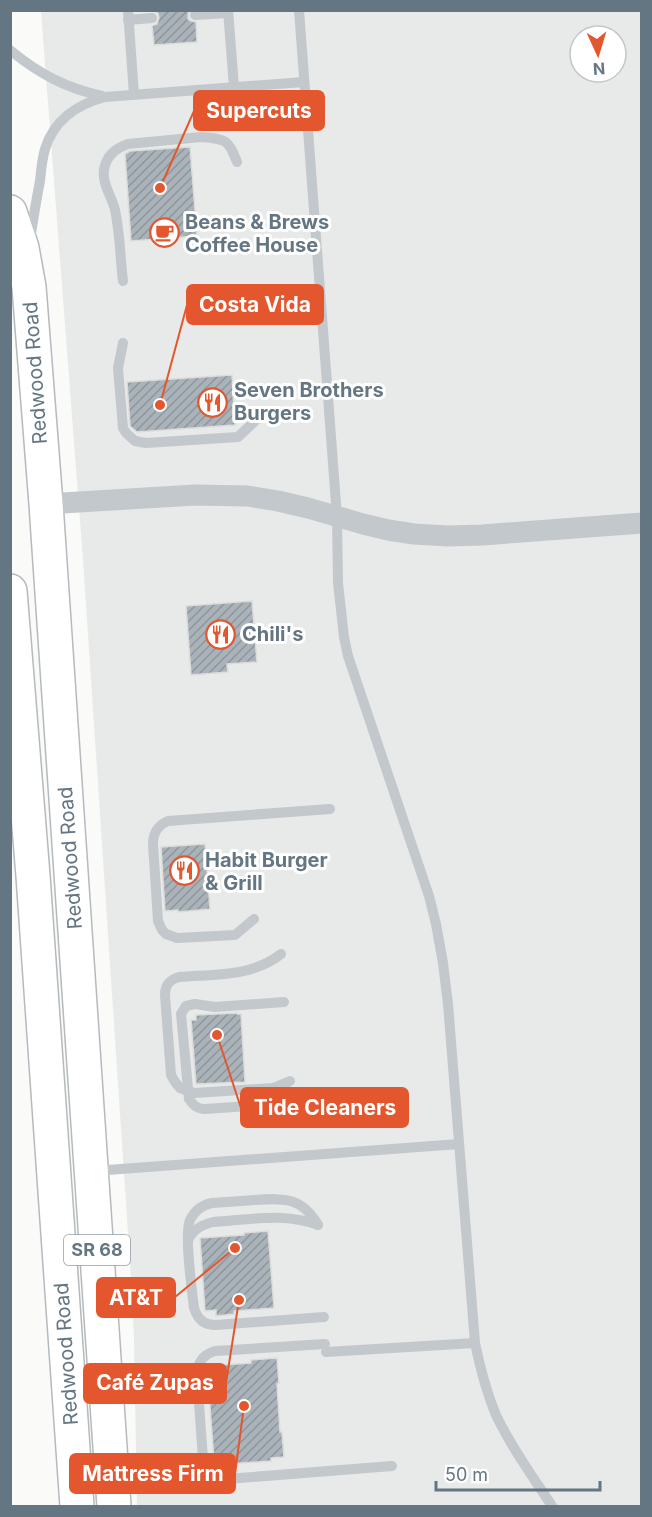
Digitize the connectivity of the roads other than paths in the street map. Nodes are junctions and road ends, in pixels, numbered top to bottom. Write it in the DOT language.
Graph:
graph roads {
  1 [pos="298,10"];
  2 [pos="228,12"];
  3 [pos="128,15"];
  4 [pos="195,15"];
  5 [pos="152,18"];
  6 [pos="10,50"];
  7 [pos="304,82"];
  8 [pos="234,87"];
  9 [pos="134,95"];
  10 [pos="105,97"];
  11 [pos="237,162"];
  12 [pos="10,212"];
  13 [pos="26,267"];
  14 [pos="123,281"];
  15 [pos="123,343"];
  16 [pos="256,420"];
  17 [pos="46,504"];
  18 [pos="337,517"];
  19 [pos="642,524"];
  20 [pos="10,591"];
  21 [pos="330,809"];
  22 [pos="254,919"];
  23 [pos="281,954"];
  24 [pos="284,1002"];
  25 [pos="189,1092"];
  26 [pos="459,1144"];
  27 [pos="91,1172"];
  28 [pos="188,1240"];
  29 [pos="324,1317"];
  30 [pos="475,1343"];
  31 [pos="392,1466"];
  32 [pos="76,1506"];
  33 [pos="114,1506"];
  34 [pos="552,1506"];
  1 -- 7 [label="lane"];
  2 -- 4 [label="lane"];
  2 -- 8 [label="lane"];
  3 -- 5 [label="lane"];
  3 -- 9 [label="lane"];
  6 -- 10 [label="lane"];
  7 -- 8 [label="lane"];
  7 -- 18 [label="lane"];
  8 -- 9 [label="lane"];
  9 -- 10 [label="lane"];
  10 -- 13 [label="lane"];
  11 -- 14 [label="lane"];
  12 -- 13 [label="main road, Redwood Road / SR 68"];
  13 -- 17 [label="main road, Redwood Road / SR 68"];
  15 -- 16 [label="lane"];
  17 -- 18 [label="street"];
  17 -- 27 [label="main road, Redwood Road / SR 68"];
  18 -- 19 [label="street"];
  18 -- 26 [label="lane"];
  20 -- 32 [label="main road, Redwood Road / SR 68"];
  21 -- 22 [label="lane"];
  23 -- 25 [label="lane"];
  24 -- 25 [label="lane"];
  25 -- 25 [label="lane"];
  26 -- 27 [label="lane"];
  26 -- 30 [label="lane"];
  27 -- 33 [label="main road, Redwood Road / SR 68"];
  28 -- 28 [label="lane"];
  28 -- 29 [label="lane"];
  30 -- 31 [label="lane"];
  30 -- 34 [label="lane"];
}
